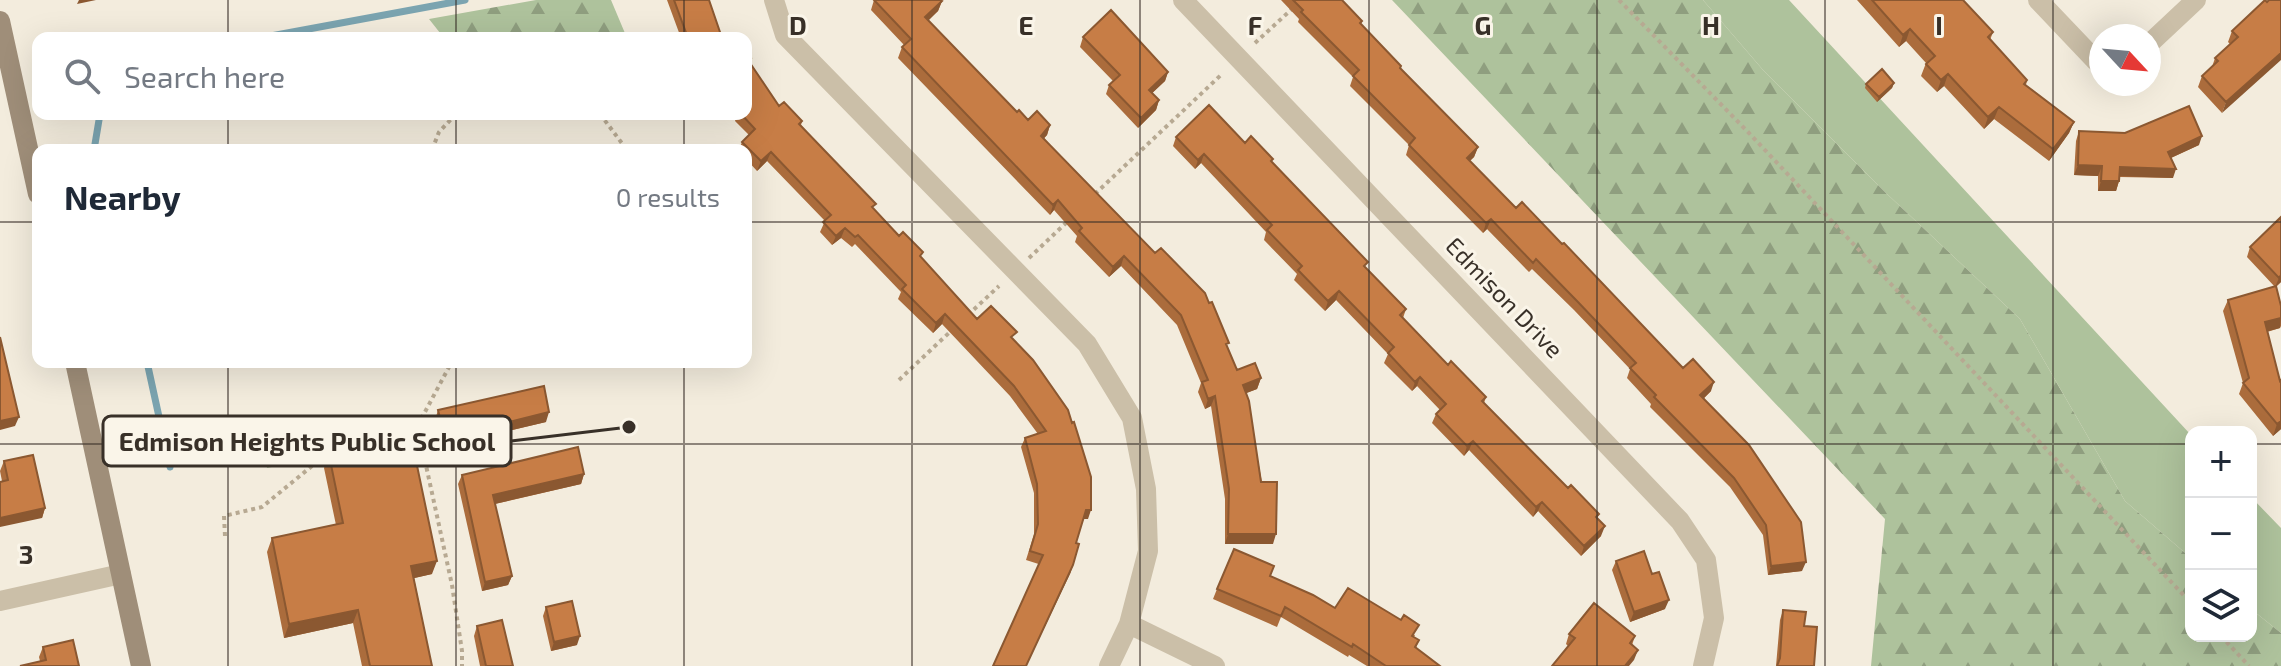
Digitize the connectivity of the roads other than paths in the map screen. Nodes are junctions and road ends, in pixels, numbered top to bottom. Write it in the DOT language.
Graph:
graph roads {
  1 [pos="774,0"];
  2 [pos="1183,0"];
  3 [pos="2038,0"];
  4 [pos="2196,0"];
  5 [pos="0,21"];
  6 [pos="2161,33"];
  7 [pos="2089,54"];
  8 [pos="32,167"];
  9 [pos="76,368"];
  10 [pos="121,574"];
  11 [pos="0,601"];
  12 [pos="1129,624"];
  13 [pos="141,666"];
  14 [pos="1109,666"];
  15 [pos="1215,666"];
  16 [pos="1703,666"];
  1 -- 12 [label="street"];
  2 -- 16 [label="street, Edmison Drive"];
  3 -- 7 [label="street"];
  4 -- 6 [label="street"];
  5 -- 8 [label="street"];
  9 -- 10 [label="street"];
  10 -- 11 [label="street"];
  10 -- 13 [label="street"];
  12 -- 14 [label="street"];
  12 -- 15 [label="street"];
}
